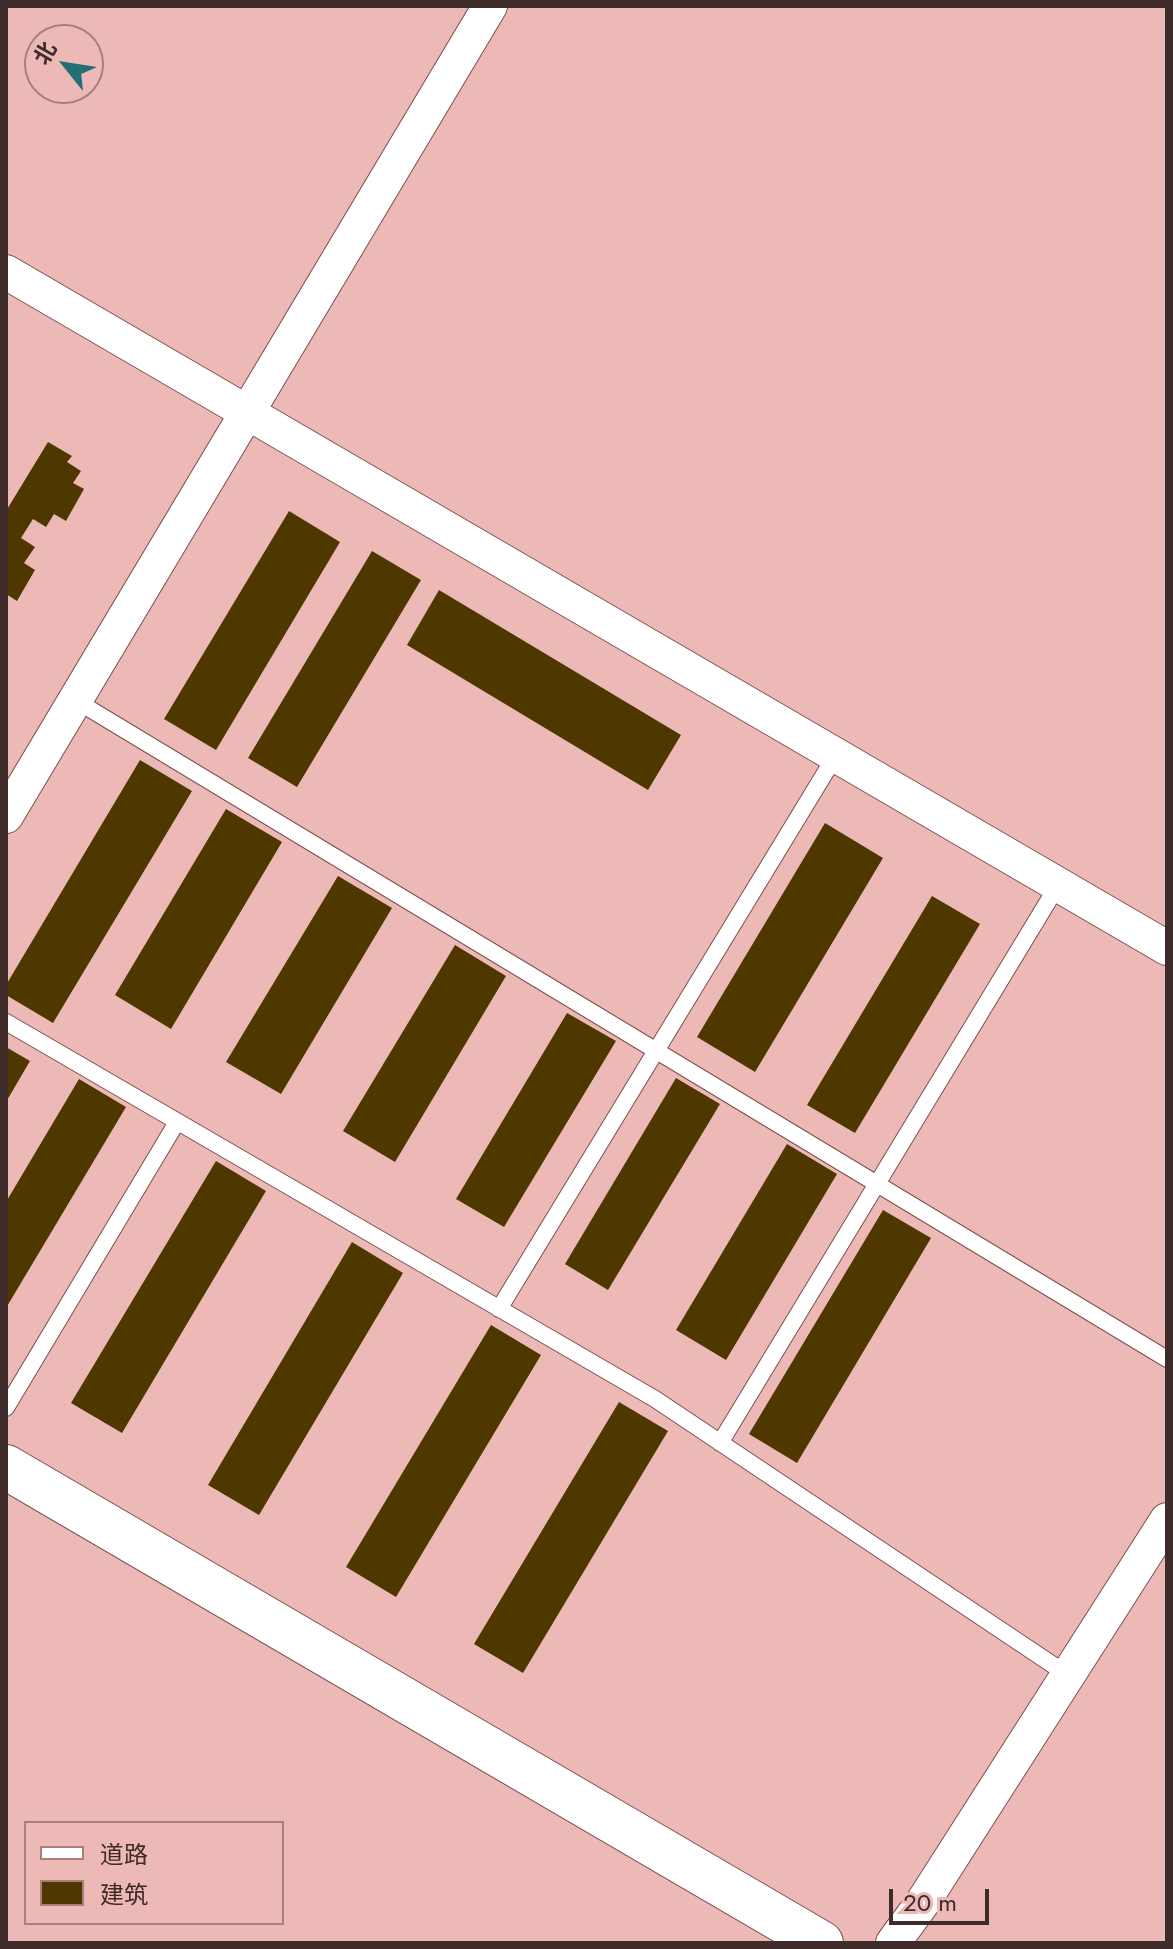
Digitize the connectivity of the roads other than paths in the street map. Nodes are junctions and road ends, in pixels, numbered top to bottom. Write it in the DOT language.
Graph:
graph roads {
  1 [pos="490,6"];
  2 [pos="6,272"];
  3 [pos="247,412"];
  4 [pos="75,700"];
  5 [pos="836,755"];
  6 [pos="6,816"];
  7 [pos="1058,885"];
  8 [pos="1167,948"];
  9 [pos="6,1022"];
  10 [pos="656,1050"];
  11 [pos="177,1122"];
  12 [pos="877,1183"];
  13 [pos="499,1309"];
  14 [pos="1167,1359"];
  15 [pos="6,1408"];
  16 [pos="720,1443"];
  17 [pos="6,1467"];
  18 [pos="1167,1520"];
  19 [pos="1068,1675"];
  20 [pos="821,1943"];
  21 [pos="893,1943"];
  1 -- 3 [label="street"];
  2 -- 3 [label="street"];
  3 -- 4 [label="street"];
  3 -- 5 [label="street"];
  4 -- 6 [label="street"];
  4 -- 10 [label="lane"];
  5 -- 7 [label="street"];
  5 -- 10 [label="lane"];
  7 -- 8 [label="street"];
  7 -- 12 [label="lane"];
  9 -- 11 [label="lane"];
  10 -- 12 [label="lane"];
  10 -- 13 [label="lane"];
  11 -- 13 [label="lane"];
  11 -- 15 [label="lane"];
  12 -- 14 [label="lane"];
  12 -- 16 [label="lane"];
  13 -- 16 [label="lane"];
  16 -- 19 [label="lane"];
  17 -- 20 [label="main road"];
  18 -- 19 [label="street"];
  19 -- 21 [label="street"];
}
